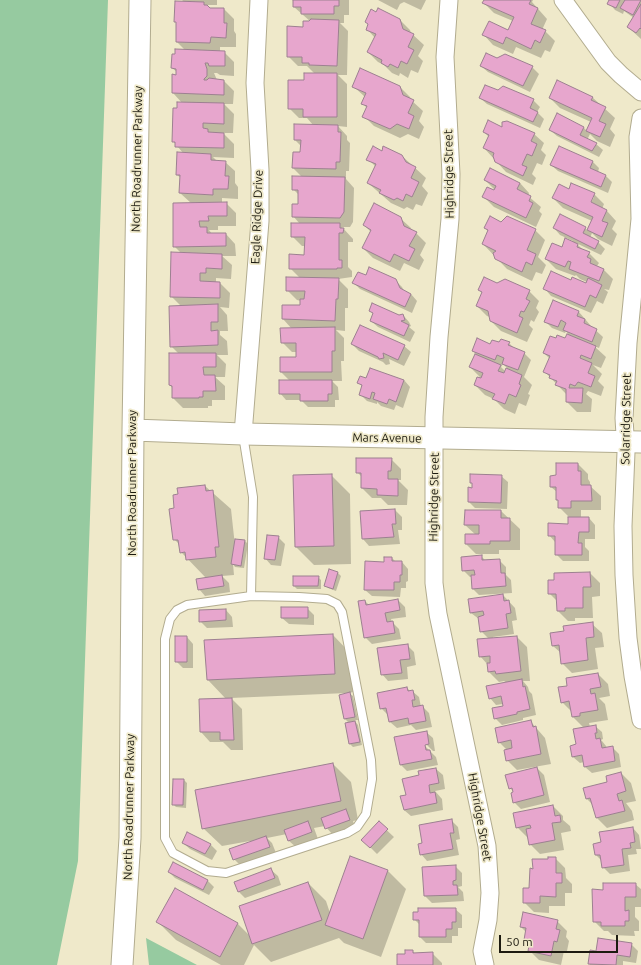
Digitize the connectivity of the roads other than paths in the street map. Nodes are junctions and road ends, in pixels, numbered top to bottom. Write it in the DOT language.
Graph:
graph roads {
  1 [pos="140,0"];
  2 [pos="259,0"];
  3 [pos="449,0"];
  4 [pos="563,0"];
  5 [pos="641,92"];
  6 [pos="641,118"];
  7 [pos="133,430"];
  8 [pos="243,434"];
  9 [pos="435,439"];
  10 [pos="633,442"];
  11 [pos="251,596"];
  12 [pos="641,720"];
  13 [pos="122,965"];
  14 [pos="485,965"];
  1 -- 7 [label="street, North Roadrunner Parkway"];
  2 -- 8 [label="street, Eagle Ridge Drive"];
  3 -- 9 [label="street, Highridge Street"];
  4 -- 5 [label="street"];
  6 -- 10 [label="street, Solarridge Street"];
  7 -- 8 [label="street, Mars Avenue"];
  7 -- 13 [label="street, North Roadrunner Parkway"];
  8 -- 9 [label="street, Mars Avenue"];
  8 -- 11 [label="lane"];
  9 -- 10 [label="street, Mars Avenue"];
  9 -- 14 [label="street, Highridge Street"];
  10 -- 12 [label="street, Solarridge Street"];
  11 -- 11 [label="lane"];
}
